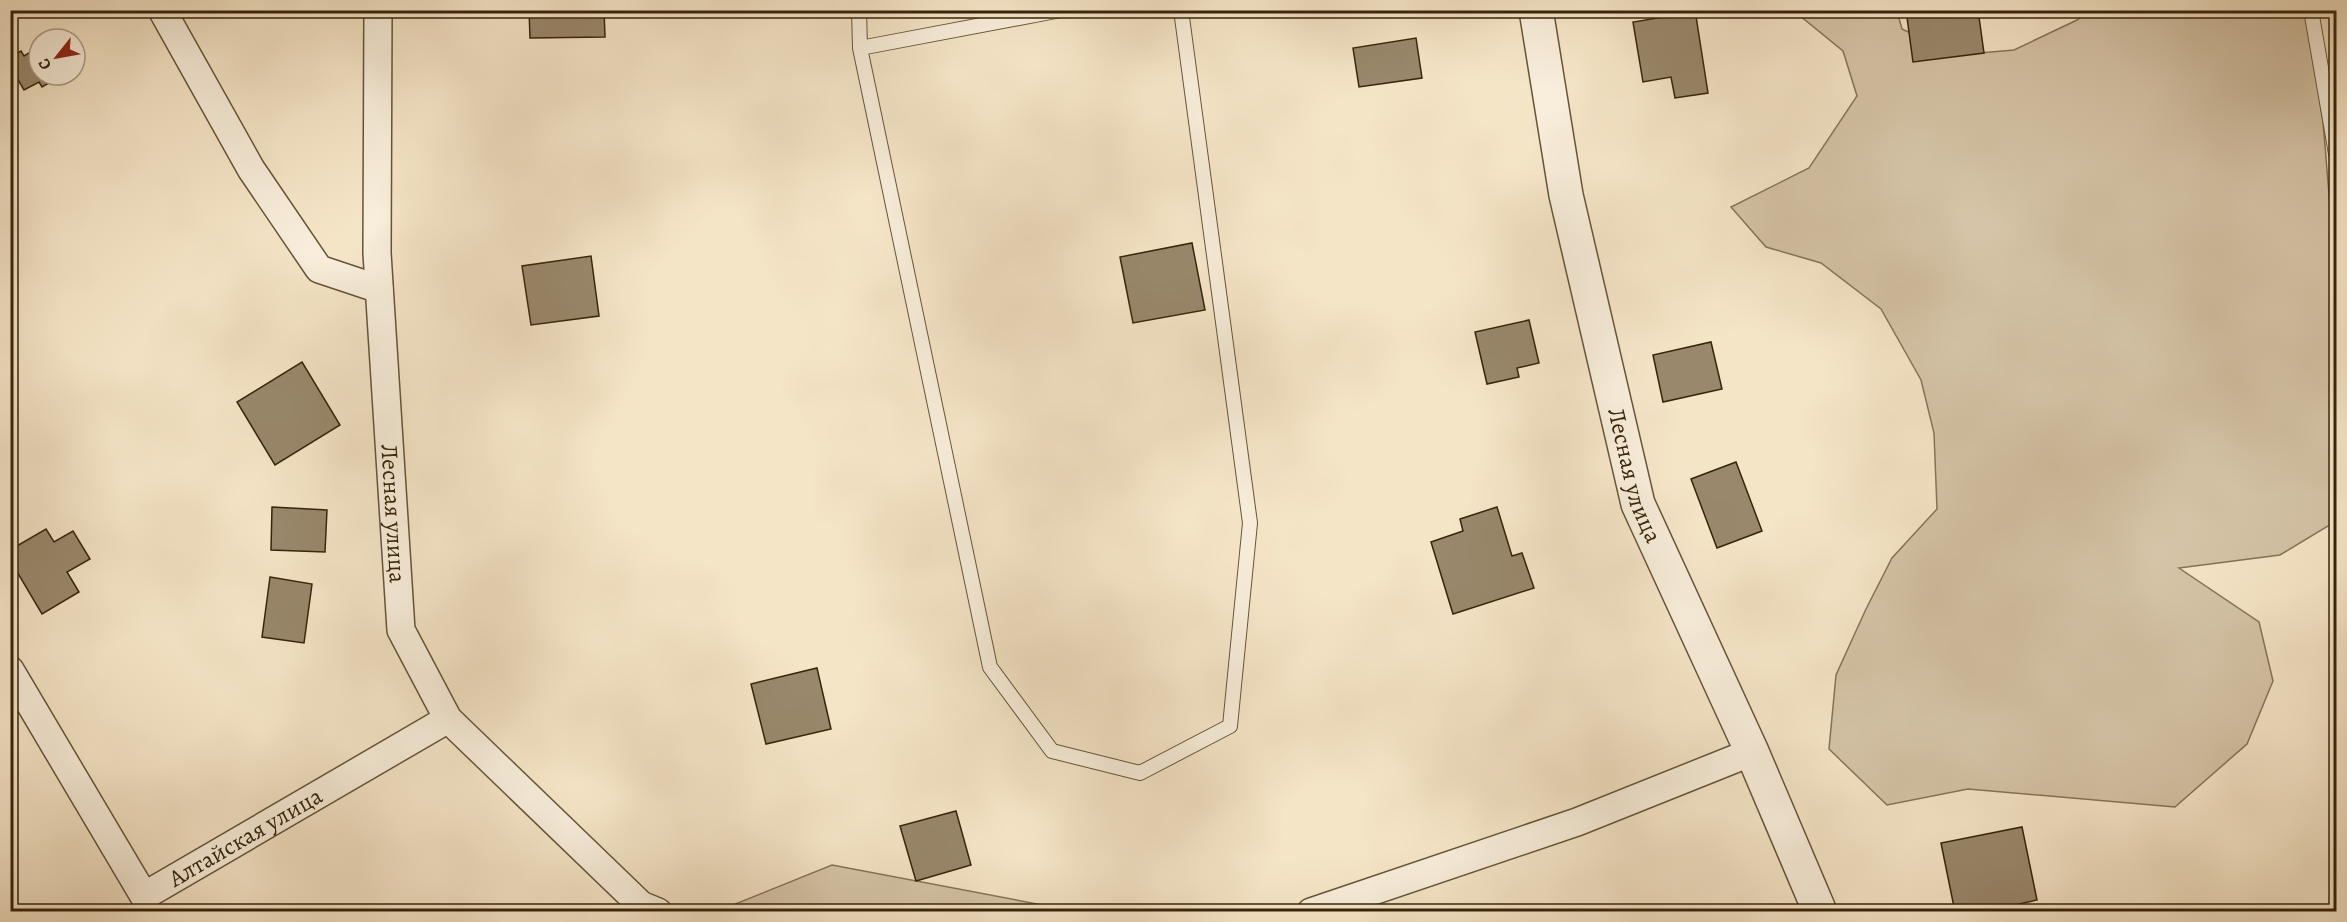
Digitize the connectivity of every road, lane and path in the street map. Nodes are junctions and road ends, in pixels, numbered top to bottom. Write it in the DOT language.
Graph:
graph roads {
  1 [pos="162,10"];
  2 [pos="378,10"];
  3 [pos="859,10"];
  4 [pos="1061,10"];
  5 [pos="1181,10"];
  6 [pos="1536,10"];
  7 [pos="2311,10"];
  8 [pos="860,48"];
  9 [pos="2337,154"];
  10 [pos="379,289"];
  11 [pos="10,670"];
  12 [pos="448,718"];
  13 [pos="1752,752"];
  14 [pos="658,912"];
  15 [pos="1311,912"];
  16 [pos="1820,912"];
  1 -- 10 [label="street"];
  2 -- 10 [label="street, Лесная улица"];
  3 -- 8 [label="lane"];
  4 -- 8 [label="lane"];
  5 -- 8 [label="lane"];
  6 -- 13 [label="street, Лесная улица"];
  7 -- 9 [label="lane"];
  10 -- 12 [label="street, Лесная улица"];
  11 -- 12 [label="street, Алтайская улица"];
  12 -- 14 [label="street, Лесная улица"];
  13 -- 15 [label="street"];
  13 -- 16 [label="street, Лесная улица"];
}
